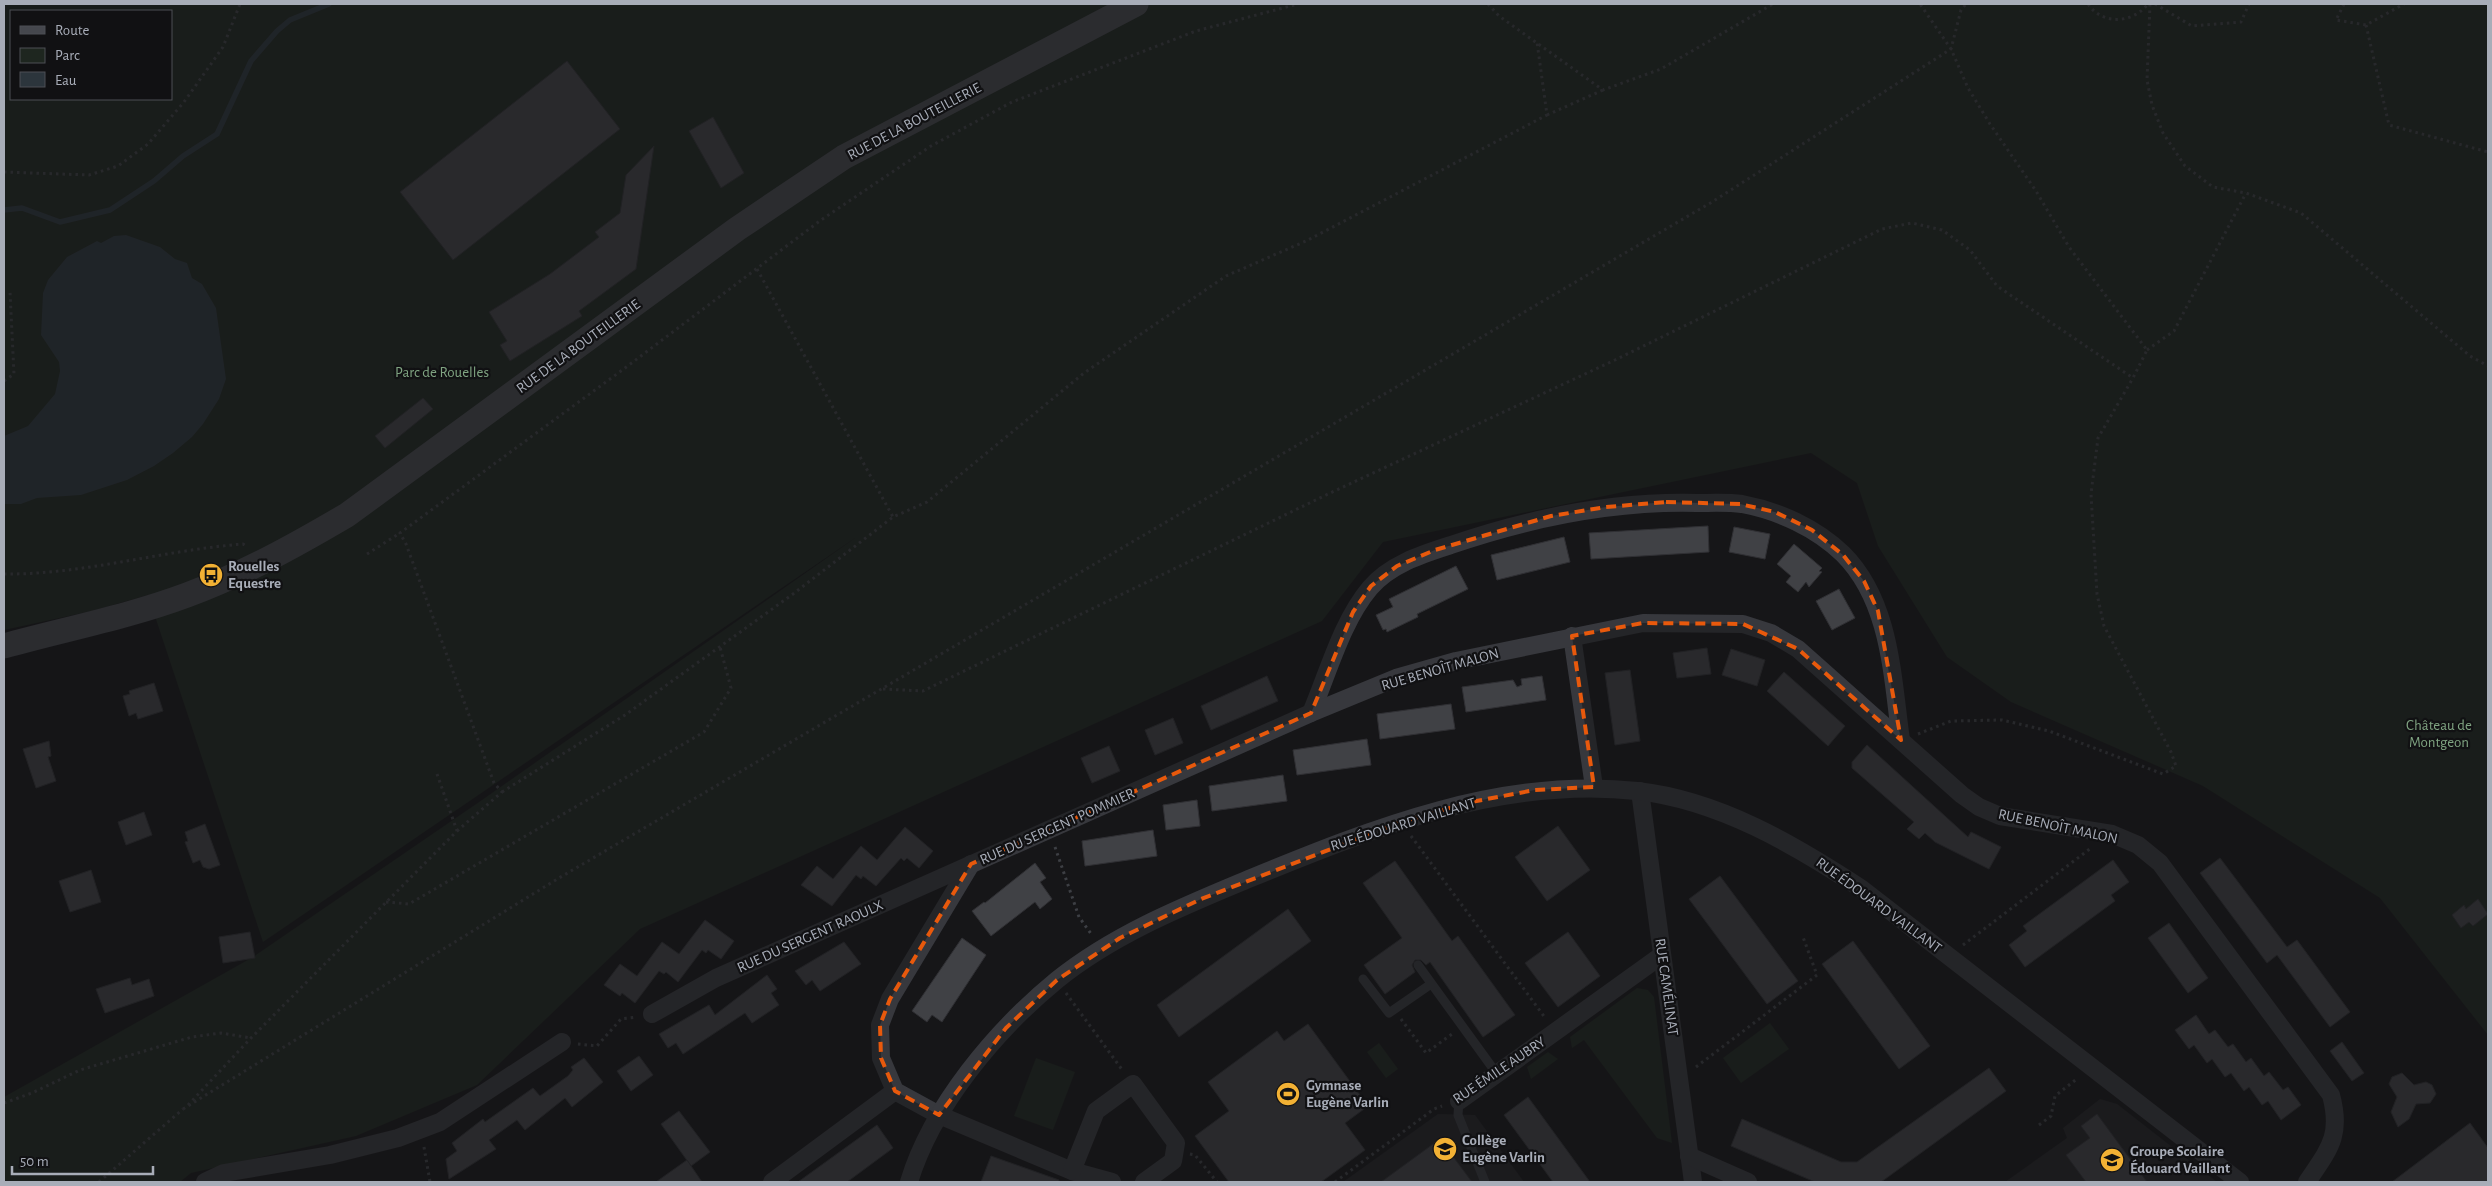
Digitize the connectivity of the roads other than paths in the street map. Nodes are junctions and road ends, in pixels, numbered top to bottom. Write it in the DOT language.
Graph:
graph roads {
  1 [pos="1136,4"];
  2 [pos="1572,636"];
  3 [pos="4,646"];
  4 [pos="1311,714"];
  5 [pos="1901,740"];
  6 [pos="1594,787"];
  7 [pos="1640,791"];
  8 [pos="972,864"];
  9 [pos="1662,954"];
  10 [pos="1418,966"];
  11 [pos="1363,979"];
  12 [pos="1431,984"];
  13 [pos="652,1014"];
  14 [pos="562,1042"];
  15 [pos="1497,1074"];
  16 [pos="896,1091"];
  17 [pos="1459,1101"];
  18 [pos="939,1115"];
  19 [pos="1690,1156"];
  20 [pos="1072,1170"];
  21 [pos="205,1182"];
  22 [pos="772,1182"];
  23 [pos="909,1182"];
  24 [pos="1112,1182"];
  25 [pos="1144,1182"];
  26 [pos="1485,1182"];
  27 [pos="1693,1182"];
  28 [pos="1748,1182"];
  29 [pos="2240,1182"];
  30 [pos="2307,1182"];
  1 -- 3 [label="street, RUE DE LA BOUTEILLERIE"];
  2 -- 4 [label="street, RUE BENOÎT MALON"];
  2 -- 5 [label="street, RUE BENOÎT MALON"];
  2 -- 6 [label="street"];
  4 -- 5 [label="street"];
  4 -- 8 [label="street, RUE DU SERGENT POMMIER"];
  5 -- 30 [label="street, RUE BENOÎT MALON"];
  6 -- 7 [label="street, RUE ÉDOUARD VAILLANT"];
  6 -- 18 [label="street, RUE ÉDOUARD VAILLANT"];
  7 -- 9 [label="street, RUE CAMÉLINAT"];
  7 -- 29 [label="street, RUE ÉDOUARD VAILLANT"];
  8 -- 13 [label="street, RUE DU SERGENT RAOULX"];
  8 -- 16 [label="street, RUE DU SERGENT POMMIER"];
  9 -- 15 [label="street, RUE ÉMILE AUBRY"];
  9 -- 19 [label="street, RUE CAMÉLINAT"];
  10 -- 12 [label="lane"];
  11 -- 12 [label="lane"];
  12 -- 15 [label="lane"];
  14 -- 21 [label="street"];
  15 -- 17 [label="street, RUE ÉMILE AUBRY"];
  16 -- 18 [label="street"];
  16 -- 22 [label="street"];
  17 -- 26 [label="lane"];
  18 -- 20 [label="street"];
  18 -- 23 [label="street, RUE ÉDOUARD VAILLANT"];
  19 -- 27 [label="street, RUE CAMÉLINAT"];
  19 -- 28 [label="street"];
  20 -- 24 [label="street"];
  20 -- 25 [label="street"];
}
